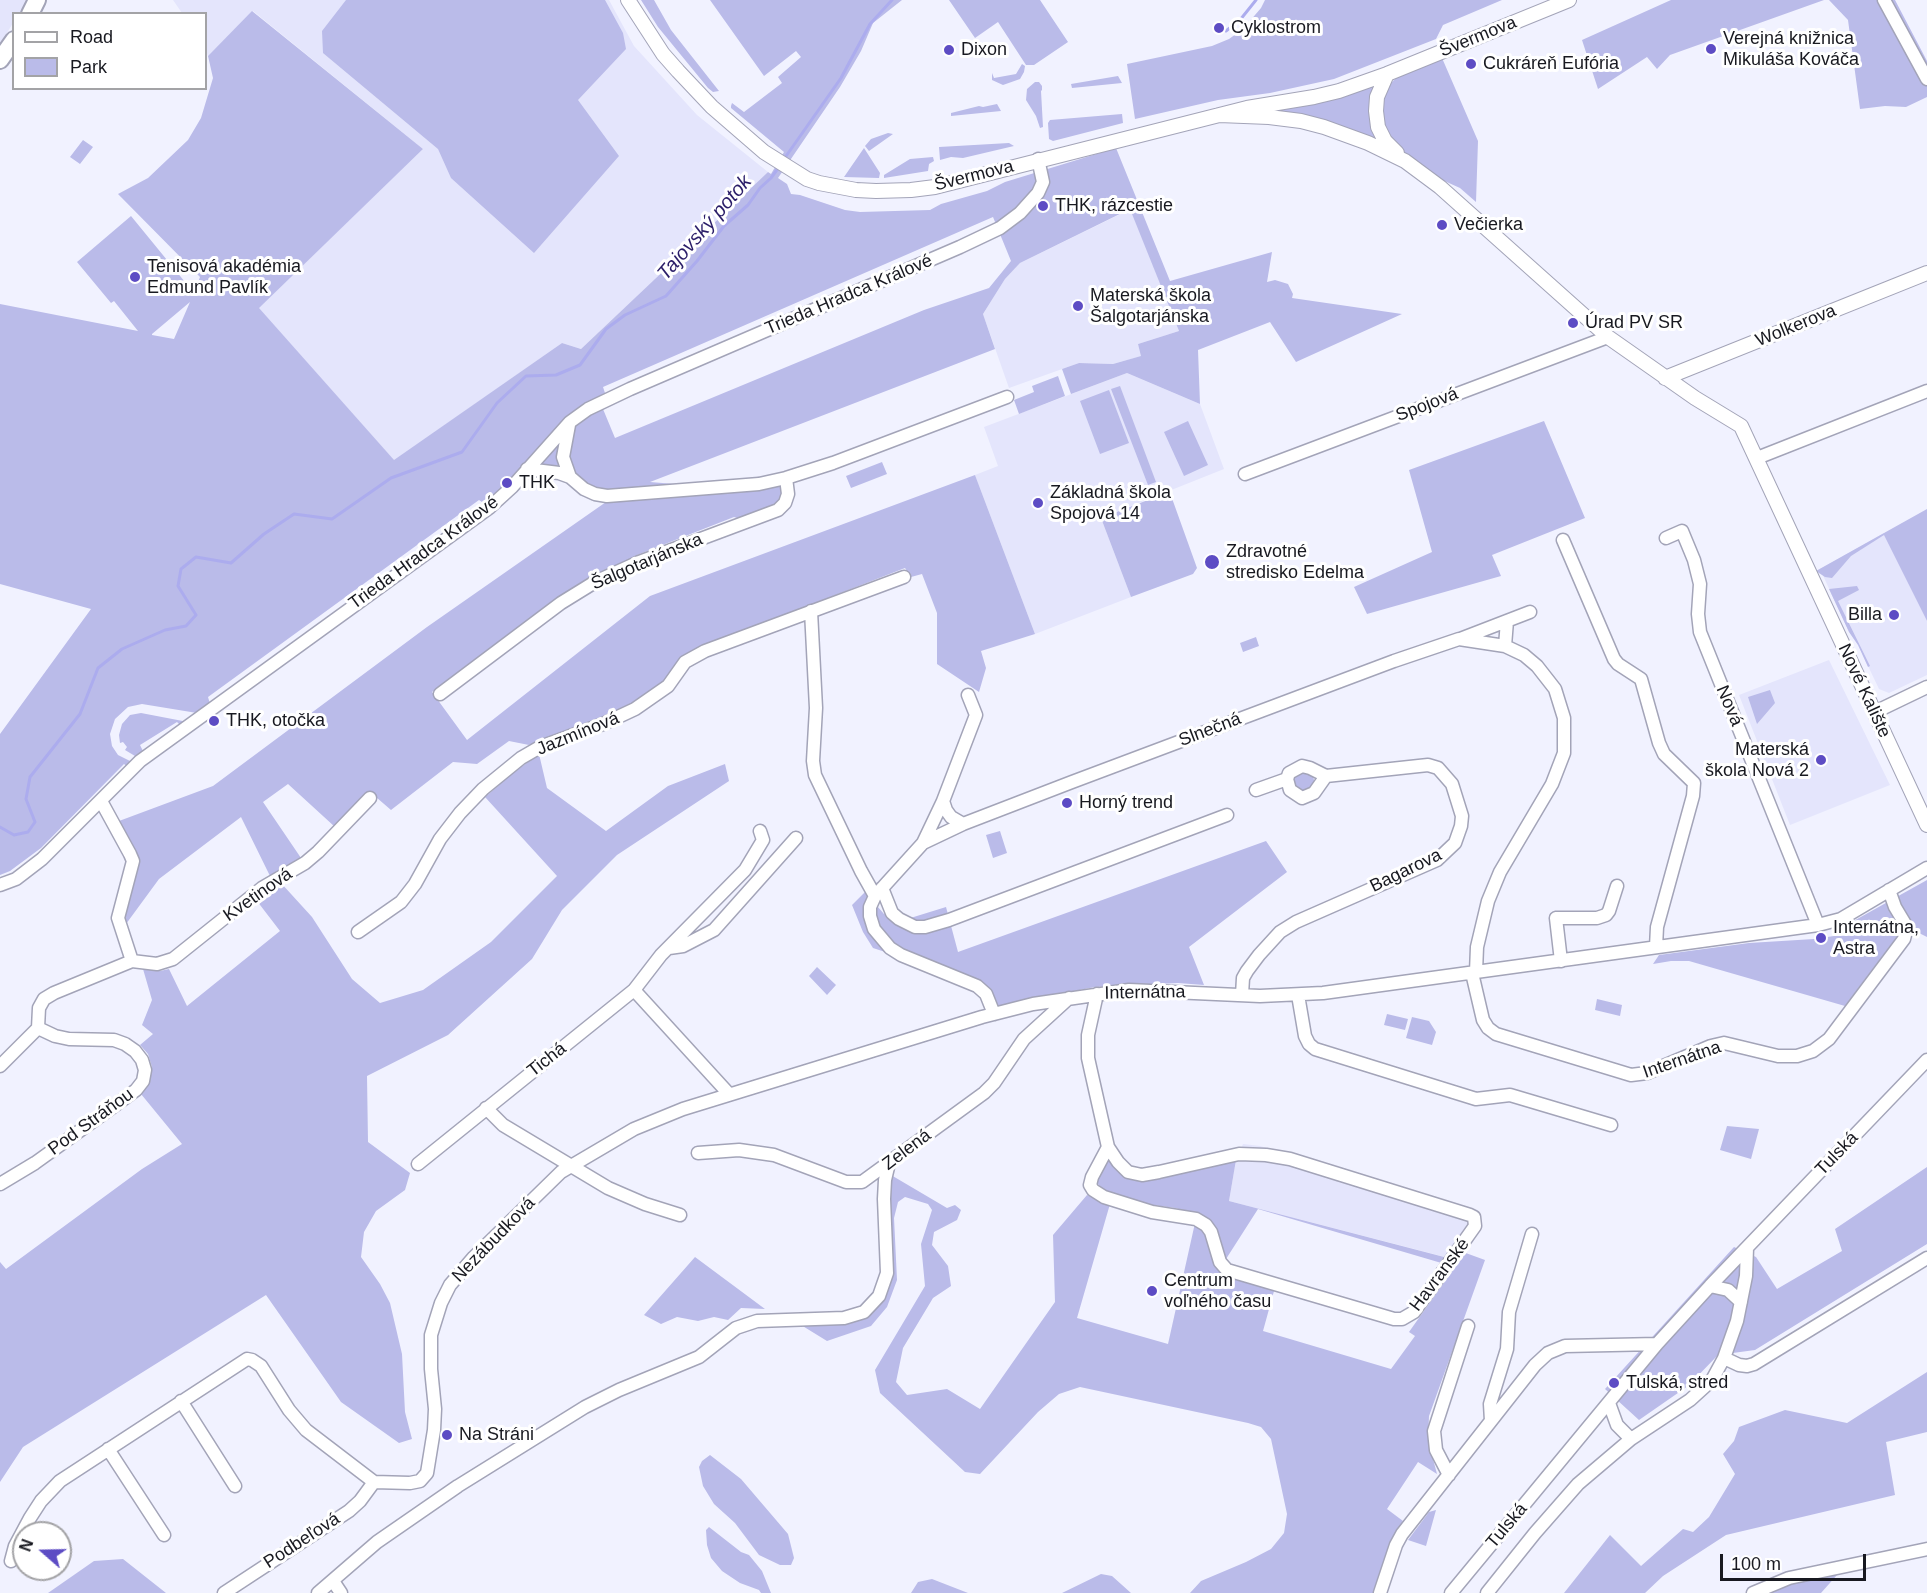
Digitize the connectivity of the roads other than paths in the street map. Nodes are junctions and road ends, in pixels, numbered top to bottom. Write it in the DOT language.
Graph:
graph roads {
  1 [pos="628,0"];
  2 [pos="1569,0"];
  3 [pos="1884,0"];
  4 [pos="12,43"];
  5 [pos="0,60"];
  6 [pos="1387,74"];
  7 [pos="1927,79"];
  8 [pos="1219,115"];
  9 [pos="1038,159"];
  10 [pos="1405,161"];
  11 [pos="1927,273"];
  12 [pos="1608,337"];
  13 [pos="1665,378"];
  14 [pos="1927,391"];
  15 [pos="1007,397"];
  16 [pos="570,422"];
  17 [pos="1757,458"];
  18 [pos="527,469"];
  19 [pos="1245,474"];
  20 [pos="570,477"];
  21 [pos="786,478"];
  22 [pos="1666,538"];
  23 [pos="1563,540"];
  24 [pos="904,577"];
  25 [pos="811,611"];
  26 [pos="1530,612"];
  27 [pos="1507,621"];
  28 [pos="1459,639"];
  29 [pos="1505,646"];
  30 [pos="1927,687"];
  31 [pos="440,694"];
  32 [pos="968,695"];
  33 [pos="1875,712"];
  34 [pos="1326,776"];
  35 [pos="1287,779"];
  36 [pos="1256,790"];
  37 [pos="370,798"];
  38 [pos="101,801"];
  39 [pos="943,801"];
  40 [pos="1227,815"];
  41 [pos="963,824"];
  42 [pos="1927,825"];
  43 [pos="760,831"];
  44 [pos="796,838"];
  45 [pos="923,843"];
  46 [pos="1927,868"];
  47 [pos="0,885"];
  48 [pos="1617,886"];
  49 [pos="1889,890"];
  50 [pos="879,892"];
  51 [pos="1818,925"];
  52 [pos="358,932"];
  53 [pos="1656,946"];
  54 [pos="669,948"];
  55 [pos="132,961"];
  56 [pos="1561,961"];
  57 [pos="1474,973"];
  58 [pos="634,990"];
  59 [pos="1096,994"];
  60 [pos="1242,995"];
  61 [pos="1298,995"];
  62 [pos="1070,998"];
  63 [pos="994,1014"];
  64 [pos="38,1028"];
  65 [pos="1927,1060"];
  66 [pos="0,1066"];
  67 [pos="729,1094"];
  68 [pos="486,1108"];
  69 [pos="1611,1125"];
  70 [pos="1108,1147"];
  71 [pos="698,1153"];
  72 [pos="889,1163"];
  73 [pos="418,1164"];
  74 [pos="569,1166"];
  75 [pos="0,1184"];
  76 [pos="680,1215"];
  77 [pos="1532,1234"];
  78 [pos="1747,1248"];
  79 [pos="1927,1258"];
  80 [pos="1710,1286"];
  81 [pos="1741,1302"];
  82 [pos="1468,1326"];
  83 [pos="1657,1344"];
  84 [pos="1724,1358"];
  85 [pos="181,1401"];
  86 [pos="1609,1403"];
  87 [pos="1491,1420"];
  88 [pos="1631,1439"];
  89 [pos="108,1449"];
  90 [pos="1449,1475"];
  91 [pos="374,1482"];
  92 [pos="235,1486"];
  93 [pos="164,1535"];
  94 [pos="1927,1549"];
  95 [pos="11,1561"];
  96 [pos="333,1581"];
  97 [pos="224,1593"];
  98 [pos="318,1593"];
  99 [pos="340,1593"];
  100 [pos="1380,1593"];
  101 [pos="1451,1593"];
  102 [pos="1487,1593"];
  103 [pos="1753,1593"];
  1 -- 9 [label="street, Švermova"];
  2 -- 6 [label="street, Švermova"];
  3 -- 7 [label="street"];
  4 -- 5 [label="main road"];
  6 -- 8 [label="street, Švermova"];
  6 -- 10 [label="street"];
  8 -- 9 [label="street, Švermova"];
  8 -- 10 [label="street"];
  9 -- 16 [label="street, Trieda Hradca Králové"];
  10 -- 12 [label="street"];
  11 -- 13 [label="street, Wolkerova"];
  12 -- 13 [label="street"];
  12 -- 19 [label="street, Spojová"];
  13 -- 17 [label="street, Nové Kalište"];
  14 -- 17 [label="street"];
  15 -- 21 [label="street"];
  16 -- 18 [label="street, Trieda Hradca Králové"];
  16 -- 20 [label="street"];
  17 -- 33 [label="street, Nové Kalište"];
  18 -- 20 [label="street"];
  18 -- 38 [label="street, Trieda Hradca Králové"];
  20 -- 21 [label="street"];
  21 -- 31 [label="street, Šalgotarjánska"];
  22 -- 51 [label="street, Nová"];
  23 -- 53 [label="street"];
  24 -- 25 [label="street, Jazmínová"];
  25 -- 50 [label="street"];
  25 -- 52 [label="street, Jazmínová"];
  26 -- 27 [label="street, Slnečná"];
  27 -- 28 [label="street, Slnečná"];
  27 -- 29 [label="street"];
  28 -- 29 [label="street, Slnečná"];
  28 -- 41 [label="street, Slnečná"];
  29 -- 57 [label="street, Slnečná"];
  30 -- 33 [label="street"];
  32 -- 39 [label="street, Slnečná"];
  33 -- 42 [label="street, Nové Kalište"];
  34 -- 35 [label="street, Bagarova"];
  34 -- 35 [label="street"];
  34 -- 60 [label="street, Bagarova"];
  35 -- 36 [label="street, Bagarova"];
  37 -- 55 [label="street, Kvetinová"];
  38 -- 47 [label="street, Trieda Hradca Králové"];
  38 -- 55 [label="street"];
  39 -- 41 [label="street"];
  39 -- 45 [label="street, Slnečná"];
  40 -- 50 [label="street"];
  41 -- 45 [label="street, Slnečná"];
  43 -- 54 [label="street, Tichá"];
  44 -- 54 [label="street"];
  45 -- 50 [label="street, Slnečná"];
  46 -- 49 [label="street, Internátna"];
  48 -- 56 [label="street"];
  49 -- 51 [label="street, Internátna"];
  49 -- 57 [label="street, Internátna"];
  50 -- 63 [label="street"];
  51 -- 53 [label="street, Internátna"];
  53 -- 56 [label="street, Internátna"];
  54 -- 58 [label="street, Tichá"];
  55 -- 64 [label="street, Kvetinová"];
  56 -- 57 [label="street, Internátna"];
  57 -- 61 [label="street, Internátna"];
  58 -- 67 [label="street"];
  58 -- 68 [label="street, Tichá"];
  59 -- 60 [label="street, Internátna"];
  59 -- 62 [label="street, Internátna"];
  59 -- 70 [label="street, Havranské"];
  60 -- 61 [label="street, Internátna"];
  61 -- 69 [label="street"];
  62 -- 63 [label="street, Internátna"];
  62 -- 72 [label="street, Zelená"];
  63 -- 67 [label="street"];
  64 -- 66 [label="street"];
  64 -- 75 [label="street, Pod Stráňou"];
  65 -- 78 [label="street, Tulská"];
  67 -- 74 [label="street"];
  68 -- 73 [label="street, Tichá"];
  68 -- 74 [label="street"];
  70 -- 70 [label="street, Havranské"];
  71 -- 72 [label="street, Zelená"];
  72 -- 96 [label="street"];
  74 -- 76 [label="street"];
  74 -- 91 [label="street, Nezábudková"];
  77 -- 87 [label="street"];
  78 -- 80 [label="street, Tulská"];
  78 -- 81 [label="street, Tulská"];
  79 -- 84 [label="street"];
  80 -- 81 [label="street"];
  80 -- 83 [label="street, Tulská"];
  81 -- 84 [label="street, Tulská"];
  82 -- 90 [label="street"];
  83 -- 86 [label="street, Tulská"];
  83 -- 87 [label="street"];
  84 -- 88 [label="street, Tulská"];
  85 -- 89 [label="street"];
  85 -- 91 [label="street"];
  85 -- 92 [label="street"];
  86 -- 88 [label="street"];
  86 -- 101 [label="street, Tulská"];
  87 -- 90 [label="street"];
  88 -- 102 [label="street, Tulská"];
  89 -- 93 [label="street"];
  89 -- 95 [label="street"];
  90 -- 100 [label="street"];
  91 -- 97 [label="street, Podbeľová"];
  94 -- 103 [label="street"];
  96 -- 98 [label="street"];
  96 -- 99 [label="street"];
}
